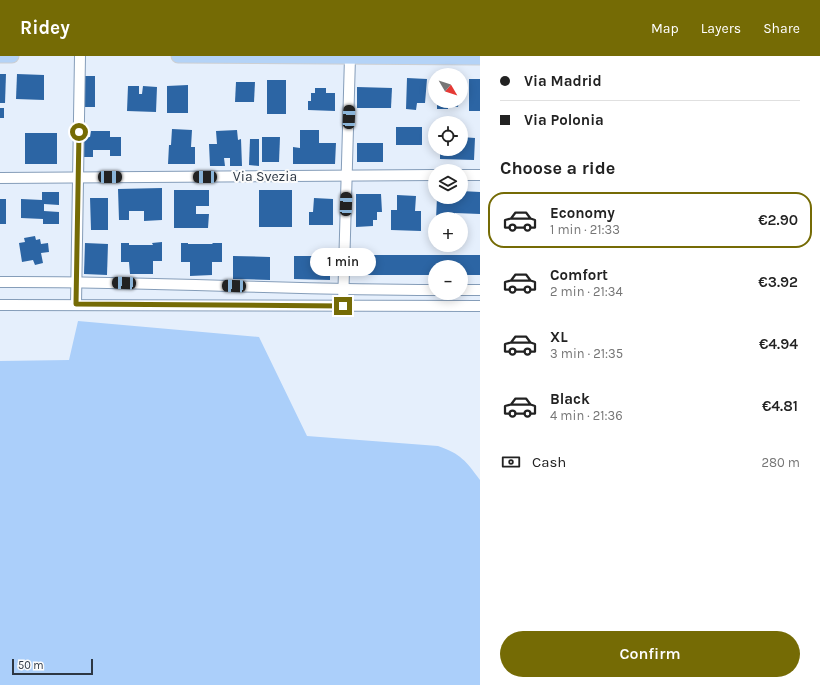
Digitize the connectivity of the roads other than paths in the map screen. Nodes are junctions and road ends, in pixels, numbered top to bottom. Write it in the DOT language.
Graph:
graph roads {
  1 [pos="0,56"];
  2 [pos="12,56"];
  3 [pos="80,56"];
  4 [pos="178,56"];
  5 [pos="350,57"];
  6 [pos="480,58"];
  7 [pos="428,175"];
  8 [pos="468,175"];
  9 [pos="480,175"];
  10 [pos="347,176"];
  11 [pos="0,178"];
  12 [pos="78,178"];
  13 [pos="0,282"];
  14 [pos="76,282"];
  15 [pos="344,290"];
  16 [pos="428,290"];
  17 [pos="468,290"];
  18 [pos="480,290"];
  19 [pos="76,304"];
  20 [pos="0,305"];
  21 [pos="343,306"];
  22 [pos="480,306"];
  1 -- 2 [label="main road"];
  3 -- 12 [label="street"];
  4 -- 5 [label="main road"];
  5 -- 6 [label="main road"];
  5 -- 10 [label="street"];
  7 -- 10 [label="street, Via Svezia"];
  8 -- 9 [label="street"];
  10 -- 12 [label="street, Via Svezia"];
  10 -- 15 [label="street"];
  11 -- 12 [label="street, Via Svezia"];
  12 -- 14 [label="street"];
  13 -- 14 [label="street"];
  14 -- 15 [label="street"];
  14 -- 19 [label="street"];
  15 -- 16 [label="street"];
  15 -- 21 [label="street"];
  17 -- 18 [label="street"];
  19 -- 20 [label="street"];
  19 -- 21 [label="street"];
  21 -- 22 [label="street"];
}
